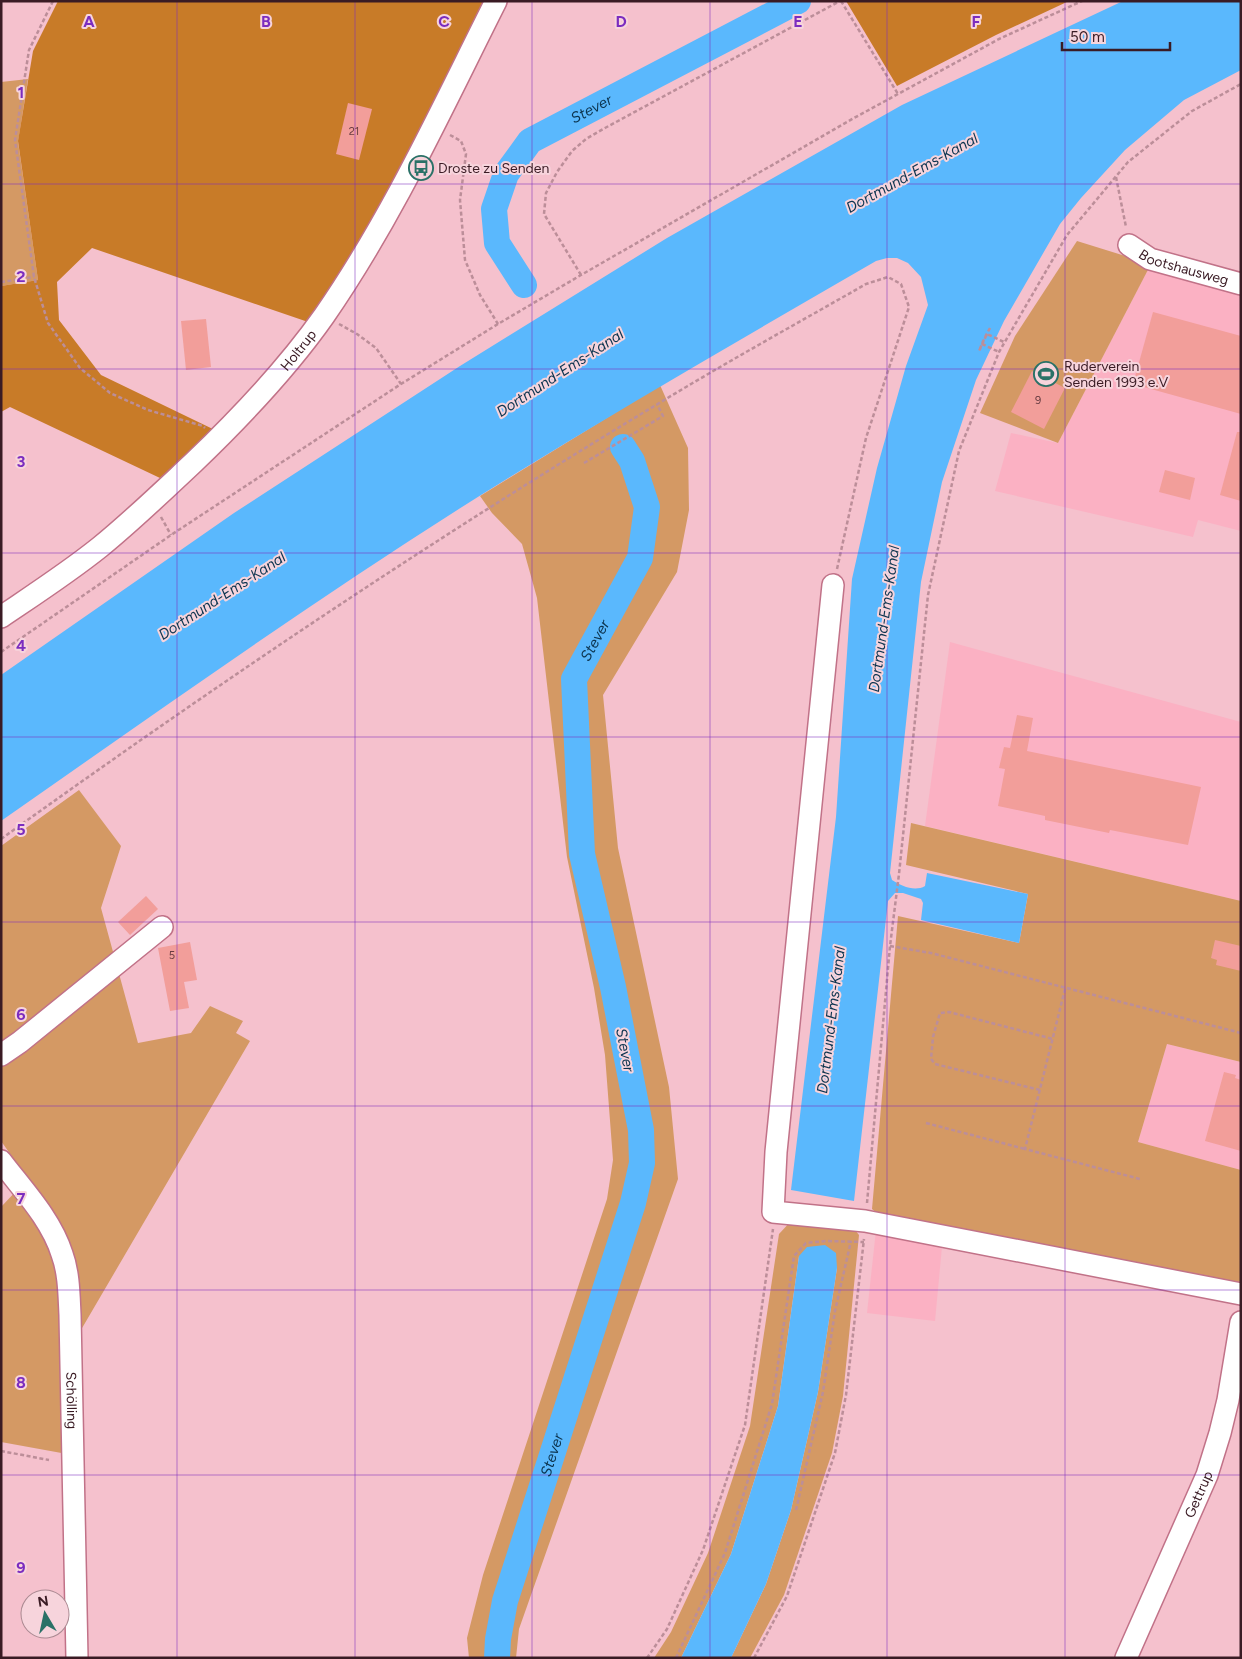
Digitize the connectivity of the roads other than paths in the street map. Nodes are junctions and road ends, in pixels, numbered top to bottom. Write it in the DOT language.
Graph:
graph roads {
  1 [pos="496,1"];
  2 [pos="1129,246"];
  3 [pos="1241,284"];
  4 [pos="833,585"];
  5 [pos="1,617"];
  6 [pos="162,927"];
  7 [pos="1,1054"];
  8 [pos="1,1162"];
  9 [pos="1241,1294"];
  10 [pos="1241,1322"];
  11 [pos="77,1658"];
  12 [pos="1126,1658"];
  1 -- 5 [label="street, Holtrup"];
  2 -- 3 [label="street, Bootshausweg"];
  4 -- 9 [label="street"];
  6 -- 7 [label="street"];
  8 -- 11 [label="street, Schölling"];
  10 -- 12 [label="street, Gettrup"];
}
